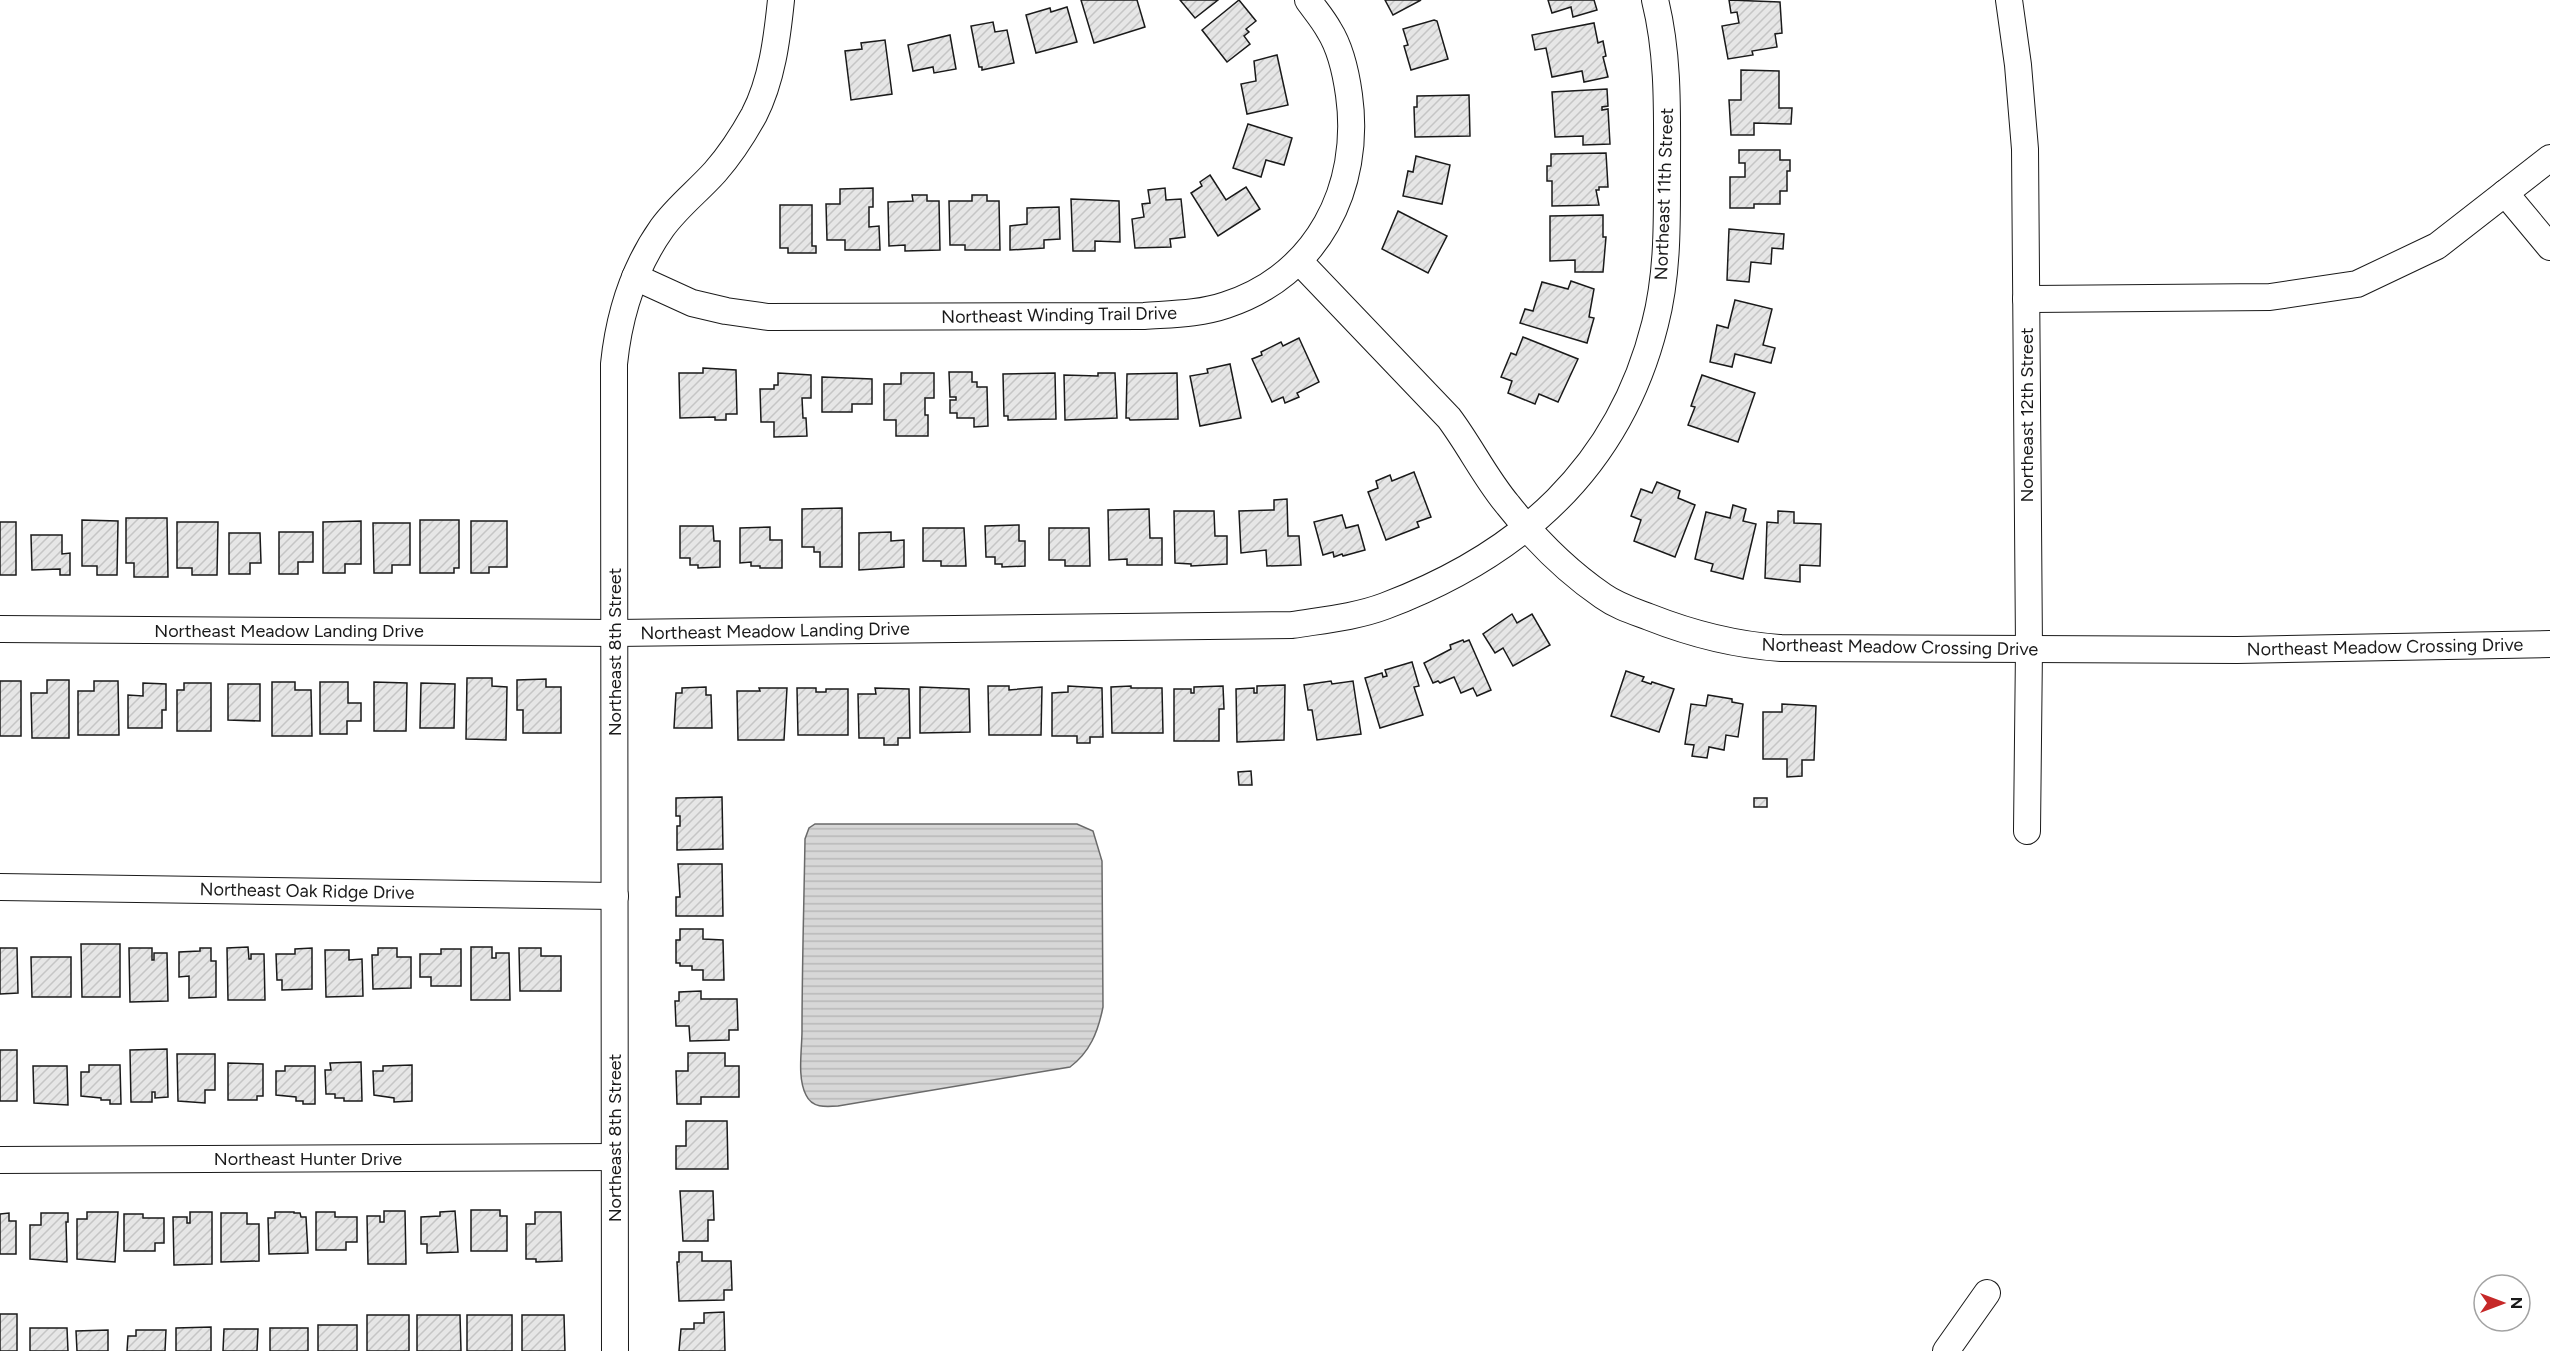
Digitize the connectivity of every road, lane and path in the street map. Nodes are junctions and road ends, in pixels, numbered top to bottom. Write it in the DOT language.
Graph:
graph roads {
  1 [pos="781,0"];
  2 [pos="1308,0"];
  3 [pos="1655,0"];
  4 [pos="2009,0"];
  5 [pos="2550,158"];
  6 [pos="2505,193"];
  7 [pos="2550,247"];
  8 [pos="1299,262"];
  9 [pos="635,277"];
  10 [pos="2026,299"];
  11 [pos="1528,528"];
  12 [pos="0,629"];
  13 [pos="615,633"];
  14 [pos="2550,644"];
  15 [pos="2029,648"];
  16 [pos="2027,831"];
  17 [pos="0,887"];
  18 [pos="615,896"];
  19 [pos="615,1157"];
  20 [pos="0,1160"];
  21 [pos="1987,1293"];
  22 [pos="615,1351"];
  23 [pos="1946,1351"];
  1 -- 9 [label="street, Northeast 8th Street"];
  2 -- 8 [label="street, Northeast Winding Trail Drive"];
  3 -- 11 [label="street, Northeast 11th Street"];
  4 -- 10 [label="street, Northeast 12th Street"];
  5 -- 6 [label="street"];
  6 -- 7 [label="street"];
  6 -- 10 [label="street"];
  8 -- 9 [label="street, Northeast Winding Trail Drive"];
  8 -- 11 [label="street, Northeast Meadow Crossing Drive"];
  9 -- 13 [label="street, Northeast 8th Street"];
  10 -- 15 [label="street, Northeast 12th Street"];
  11 -- 13 [label="street, Northeast Meadow Landing Drive"];
  11 -- 15 [label="street, Northeast Meadow Crossing Drive"];
  12 -- 13 [label="street, Northeast Meadow Landing Drive"];
  13 -- 18 [label="street, Northeast 8th Street"];
  14 -- 15 [label="street, Northeast Meadow Crossing Drive"];
  15 -- 16 [label="street, Northeast 12th Street"];
  17 -- 18 [label="street, Northeast Oak Ridge Drive"];
  18 -- 19 [label="street, Northeast 8th Street"];
  19 -- 20 [label="street, Northeast Hunter Drive"];
  19 -- 22 [label="street, Northeast 8th Street"];
  21 -- 23 [label="street"];
}
